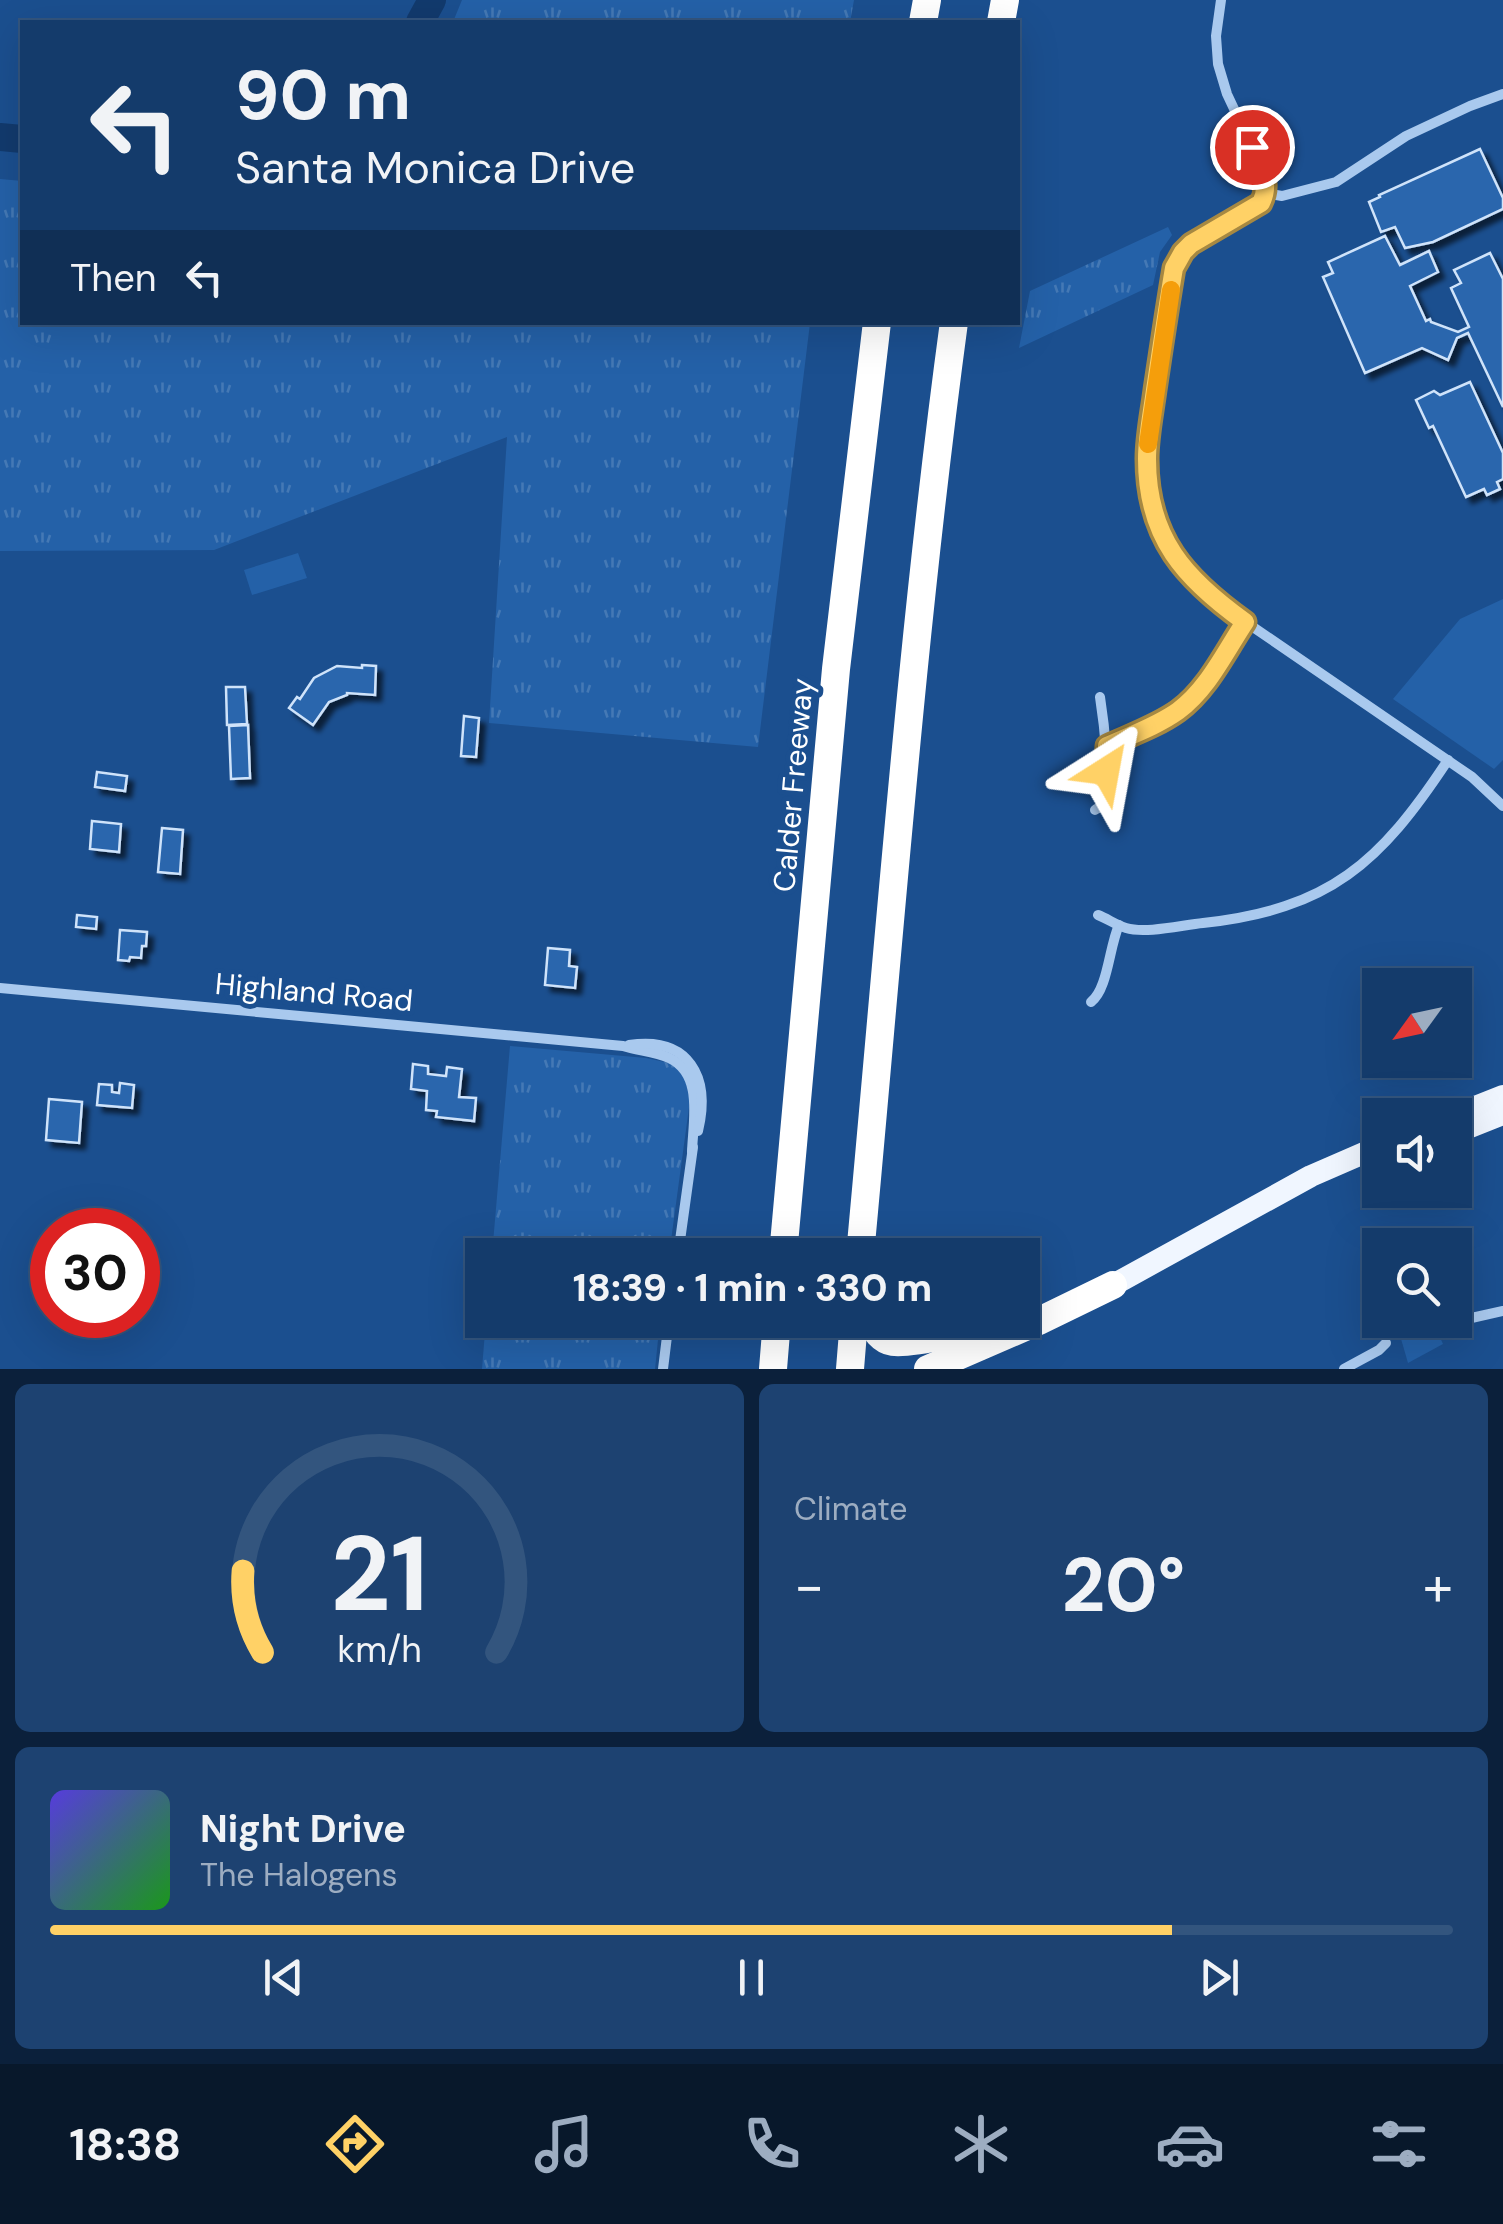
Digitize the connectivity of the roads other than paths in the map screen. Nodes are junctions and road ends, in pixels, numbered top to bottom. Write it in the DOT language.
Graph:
graph roads {
  1 [pos="1222,0"];
  2 [pos="1503,94"];
  3 [pos="1265,193"];
  4 [pos="876,325"];
  5 [pos="954,325"];
  6 [pos="1245,622"];
  7 [pos="1100,697"];
  8 [pos="1107,746"];
  9 [pos="1448,760"];
  10 [pos="1503,806"];
  11 [pos="1094,810"];
  12 [pos="894,897"];
  13 [pos="1098,915"];
  14 [pos="1119,926"];
  15 [pos="0,988"];
  16 [pos="1091,1002"];
  17 [pos="1503,1096"];
  18 [pos="1472,1108"];
  19 [pos="1503,1114"];
  20 [pos="1472,1126"];
  21 [pos="1362,1154"];
  22 [pos="1362,1169"];
  23 [pos="1242,1213"];
  24 [pos="680,1238"];
  25 [pos="785,1238"];
  26 [pos="862,1238"];
  27 [pos="874,1238"];
  28 [pos="1113,1285"];
  29 [pos="1040,1310"];
  30 [pos="1503,1311"];
  31 [pos="1472,1317"];
  32 [pos="667,1338"];
  33 [pos="776,1338"];
  34 [pos="853,1338"];
  35 [pos="885,1338"];
  36 [pos="922,1338"];
  37 [pos="1386,1343"];
  38 [pos="664,1369"];
  39 [pos="773,1369"];
  40 [pos="850,1369"];
  41 [pos="928,1369"];
  42 [pos="1344,1369"];
  1 -- 3 [label="street"];
  2 -- 3 [label="street"];
  3 -- 6 [label="street"];
  4 -- 25 [label="highway, Calder Freeway"];
  5 -- 12 [label="highway"];
  6 -- 8 [label="street"];
  6 -- 9 [label="street"];
  7 -- 8 [label="street"];
  8 -- 11 [label="street"];
  9 -- 10 [label="street"];
  9 -- 14 [label="street"];
  12 -- 26 [label="highway"];
  12 -- 27 [label="highway"];
  13 -- 14 [label="street"];
  14 -- 16 [label="street"];
  15 -- 24 [label="street, Highland Road"];
  17 -- 18 [label="main road"];
  19 -- 20 [label="main road"];
  21 -- 23 [label="main road"];
  22 -- 23 [label="main road"];
  23 -- 28 [label="main road"];
  28 -- 29 [label="highway"];
  28 -- 41 [label="highway"];
  30 -- 31 [label="street"];
  32 -- 38 [label="street"];
  33 -- 39 [label="highway"];
  34 -- 40 [label="highway"];
  35 -- 36 [label="highway"];
  37 -- 42 [label="street"];
}
